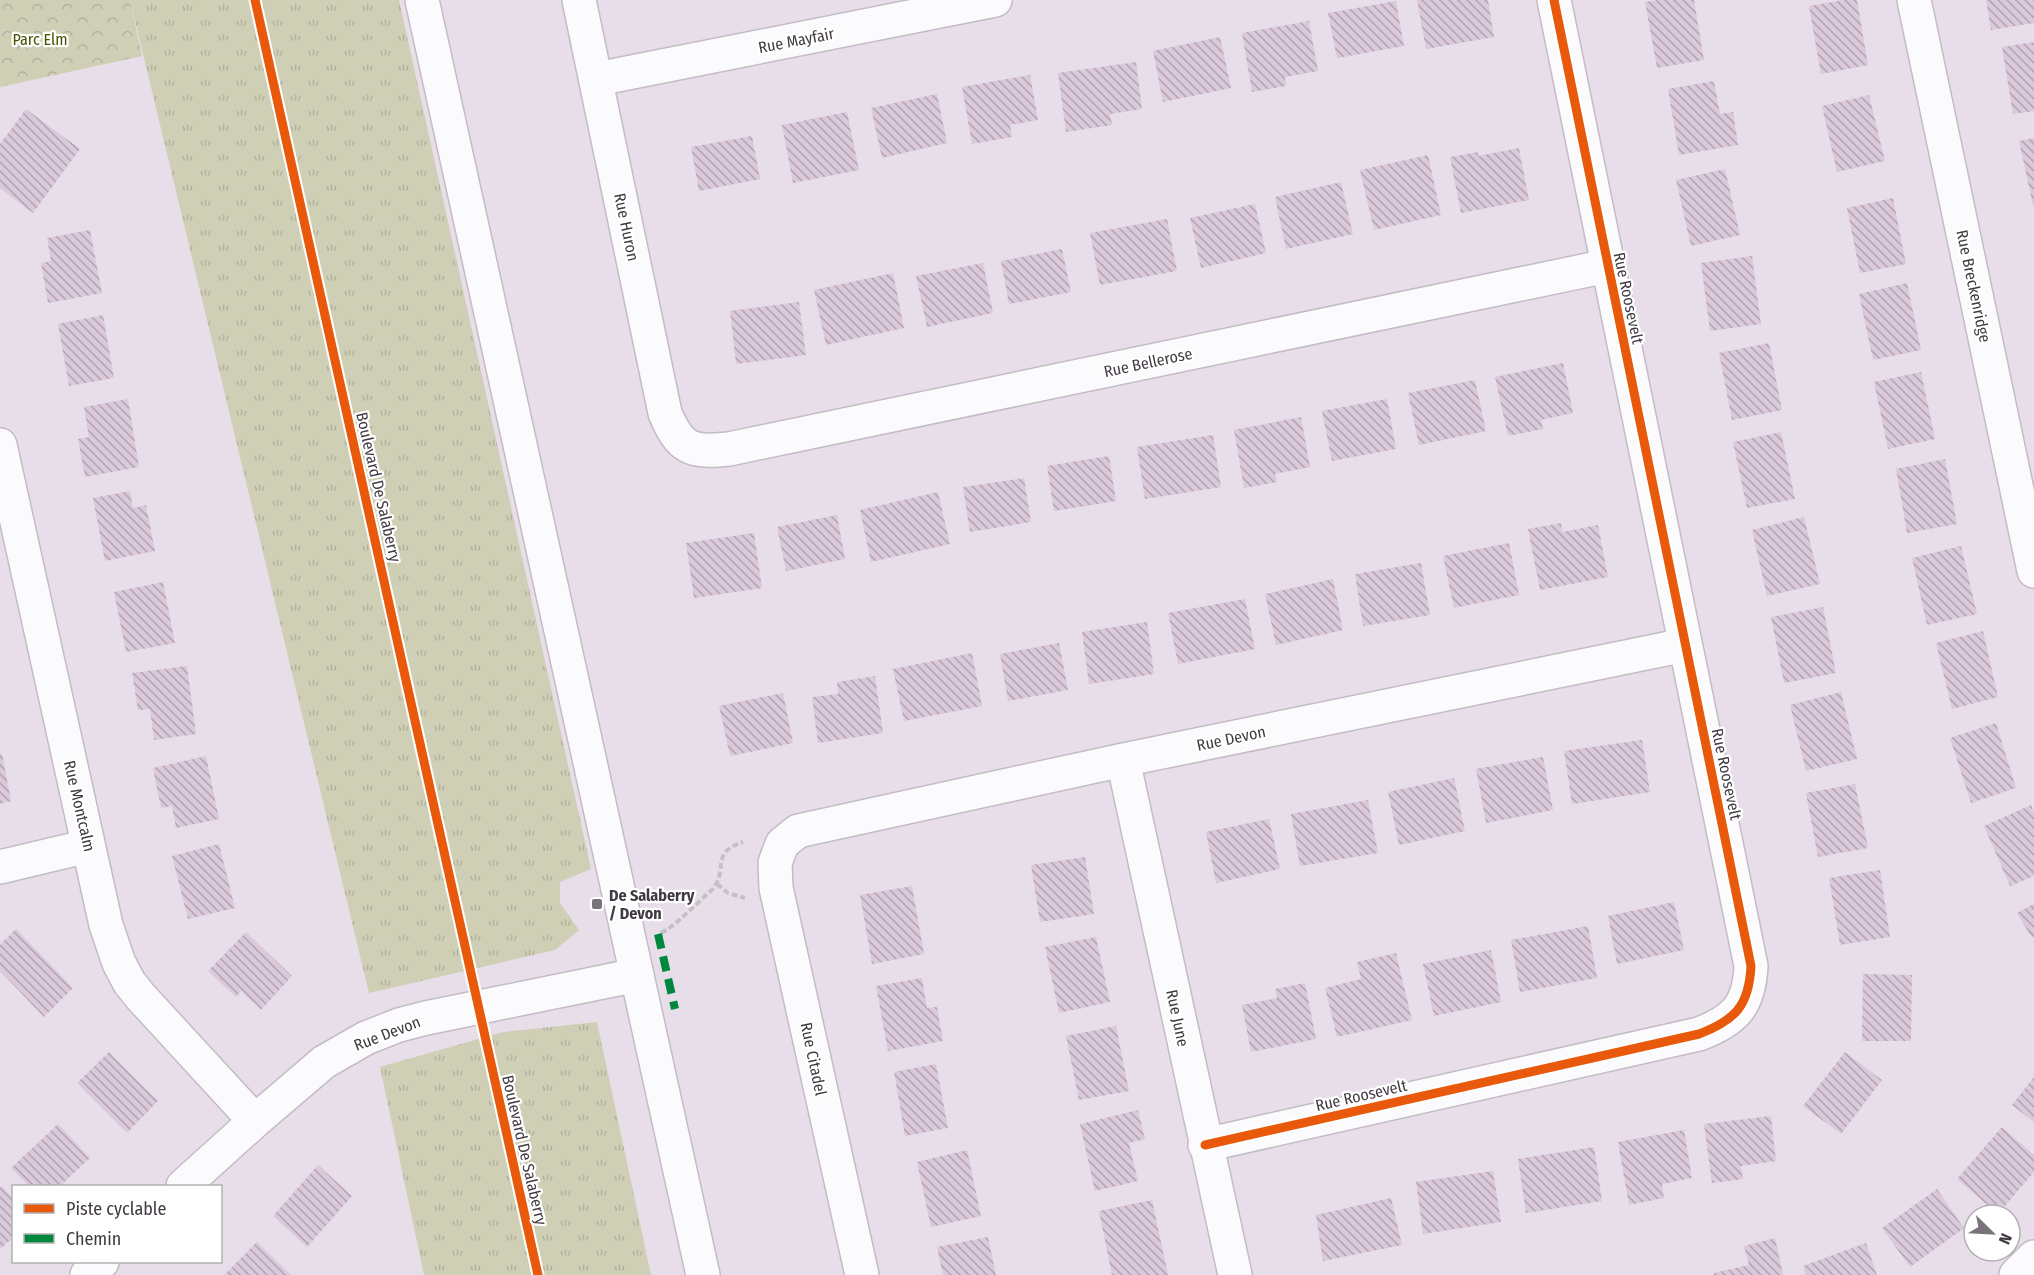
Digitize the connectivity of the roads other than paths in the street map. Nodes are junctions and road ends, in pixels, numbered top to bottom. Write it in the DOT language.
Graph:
graph roads {
  1 [pos="422,0"];
  2 [pos="579,0"];
  3 [pos="995,0"];
  4 [pos="1554,0"];
  5 [pos="1914,0"];
  6 [pos="597,80"];
  7 [pos="1607,266"];
  8 [pos="0,445"];
  9 [pos="689,447"];
  10 [pos="2034,571"];
  11 [pos="1685,645"];
  12 [pos="1123,760"];
  13 [pos="782,844"];
  14 [pos="88,846"];
  15 [pos="0,867"];
  16 [pos="637,975"];
  17 [pos="255,1121"];
  18 [pos="1205,1145"];
  19 [pos="184,1185"];
  20 [pos="2034,1257"];
  21 [pos="101,1263"];
  22 [pos="87,1275"];
  23 [pos="704,1275"];
  24 [pos="862,1275"];
  25 [pos="1235,1275"];
  26 [pos="2016,1275"];
  1 -- 16 [label="street"];
  2 -- 6 [label="street, Rue Huron"];
  3 -- 6 [label="street, Rue Mayfair"];
  4 -- 7 [label="street, Rue Roosevelt"];
  5 -- 10 [label="street, Rue Breckenridge"];
  6 -- 9 [label="street, Rue Huron"];
  7 -- 9 [label="street, Rue Bellerose"];
  7 -- 11 [label="street, Rue Roosevelt"];
  8 -- 14 [label="street, Rue Montcalm"];
  11 -- 12 [label="street, Rue Devon"];
  11 -- 18 [label="street, Rue Roosevelt"];
  12 -- 13 [label="street, Rue Devon"];
  12 -- 18 [label="street, Rue June"];
  13 -- 24 [label="street, Rue Citadel"];
  14 -- 15 [label="street"];
  14 -- 17 [label="street, Rue Montcalm"];
  16 -- 17 [label="street, Rue Devon"];
  16 -- 23 [label="street"];
  17 -- 19 [label="street, Rue Devon"];
  18 -- 25 [label="street, Rue June"];
  20 -- 26 [label="street"];
  21 -- 22 [label="street"];
}
